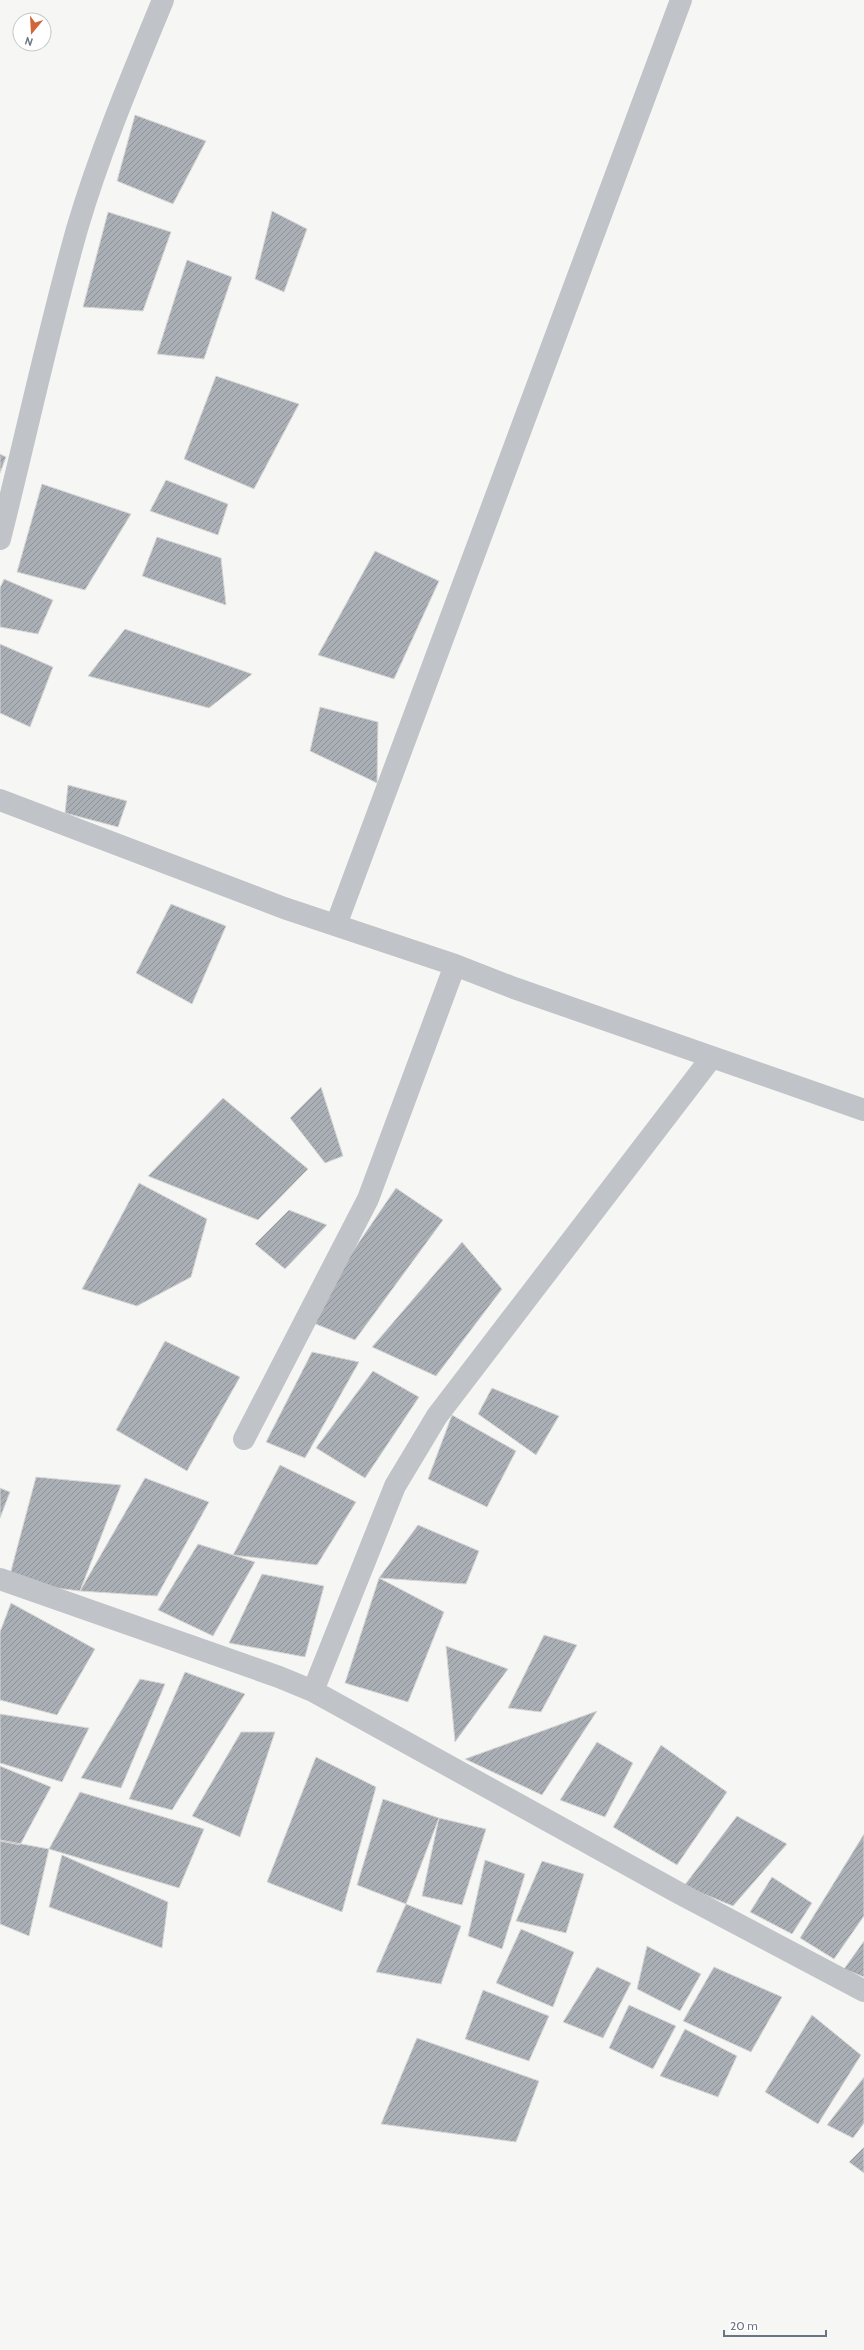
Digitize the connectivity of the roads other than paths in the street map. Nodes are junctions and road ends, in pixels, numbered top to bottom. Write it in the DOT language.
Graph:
graph roads {
  1 [pos="163,0"];
  2 [pos="680,0"];
  3 [pos="0,539"];
  4 [pos="0,800"];
  5 [pos="336,926"];
  6 [pos="455,965"];
  7 [pos="712,1057"];
  8 [pos="864,1110"];
  9 [pos="244,1439"];
  10 [pos="0,1579"];
  11 [pos="313,1691"];
  12 [pos="864,1991"];
  1 -- 3 [label="street"];
  2 -- 5 [label="street"];
  4 -- 5 [label="street"];
  5 -- 6 [label="street"];
  6 -- 7 [label="street"];
  6 -- 9 [label="street"];
  7 -- 8 [label="street"];
  7 -- 11 [label="street"];
  10 -- 11 [label="street"];
  11 -- 12 [label="street"];
}
